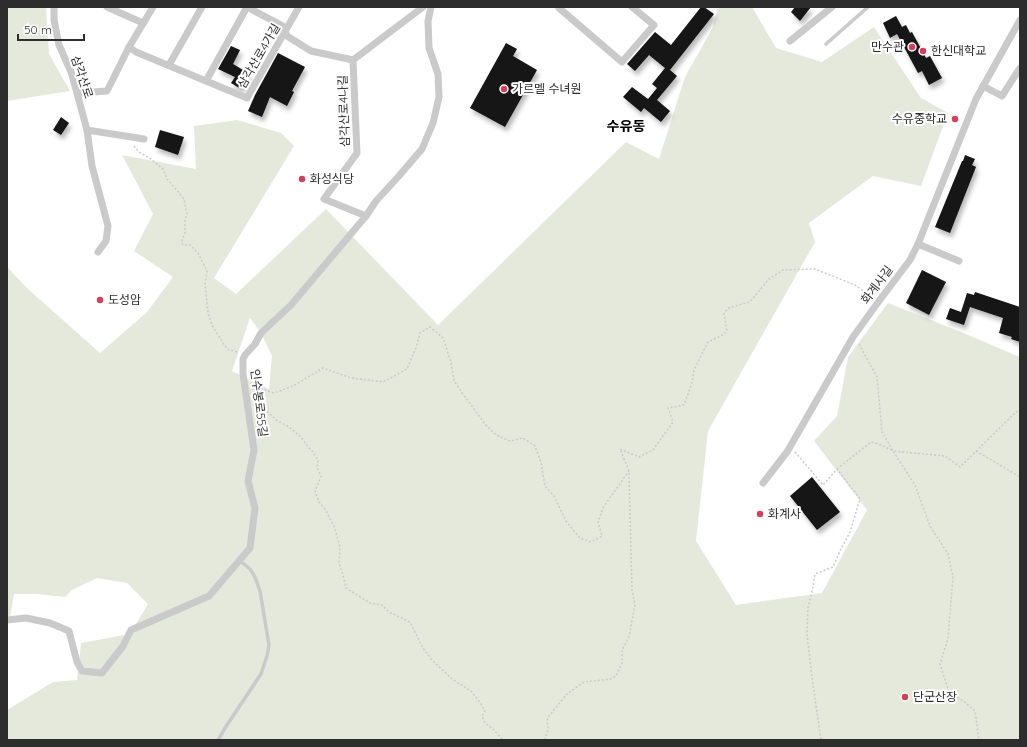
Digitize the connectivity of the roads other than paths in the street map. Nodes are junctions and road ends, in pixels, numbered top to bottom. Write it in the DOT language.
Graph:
graph roads {
  1 [pos="54,7"];
  2 [pos="107,7"];
  3 [pos="153,7"];
  4 [pos="202,7"];
  5 [pos="247,7"];
  6 [pos="299,7"];
  7 [pos="423,7"];
  8 [pos="431,7"];
  9 [pos="560,7"];
  10 [pos="632,7"];
  11 [pos="832,7"];
  12 [pos="868,7"];
  13 [pos="1020,20"];
  14 [pos="143,23"];
  15 [pos="286,32"];
  16 [pos="790,41"];
  17 [pos="826,44"];
  18 [pos="129,47"];
  19 [pos="353,60"];
  20 [pos="169,66"];
  21 [pos="1020,68"];
  22 [pos="206,81"];
  23 [pos="983,86"];
  24 [pos="77,93"];
  25 [pos="87,130"];
  26 [pos="144,139"];
  27 [pos="366,216"];
  28 [pos="918,244"];
  29 [pos="98,252"];
  30 [pos="960,261"];
  31 [pos="763,483"];
  32 [pos="239,560"];
  33 [pos="7,620"];
  34 [pos="218,740"];
  1 -- 24 [label="street, 삼각산로"];
  2 -- 14 [label="street"];
  3 -- 14 [label="street"];
  4 -- 20 [label="street"];
  5 -- 15 [label="street, 삼각산로4나길"];
  5 -- 22 [label="street"];
  6 -- 15 [label="street, 삼각산로4가길"];
  7 -- 19 [label="street, 삼각산로4나길"];
  8 -- 27 [label="street, 인수봉로55길"];
  9 -- 10 [label="street"];
  11 -- 16 [label="street"];
  12 -- 17 [label="lane"];
  13 -- 23 [label="street, 화계사길"];
  14 -- 18 [label="street"];
  15 -- 19 [label="street, 삼각산로4나길"];
  15 -- 22 [label="street, 삼각산로4가길"];
  18 -- 20 [label="street, 삼각산로4가길"];
  18 -- 24 [label="street"];
  19 -- 27 [label="street, 삼각산로4나길"];
  20 -- 22 [label="street, 삼각산로4가길"];
  21 -- 23 [label="street"];
  23 -- 28 [label="street, 화계사길"];
  24 -- 25 [label="street, 삼각산로"];
  25 -- 26 [label="street"];
  25 -- 29 [label="street, 삼각산로"];
  27 -- 32 [label="street, 인수봉로55길"];
  28 -- 30 [label="street"];
  28 -- 31 [label="street, 화계사길"];
  32 -- 33 [label="street, 인수봉로55길"];
  32 -- 34 [label="lane"];
}
